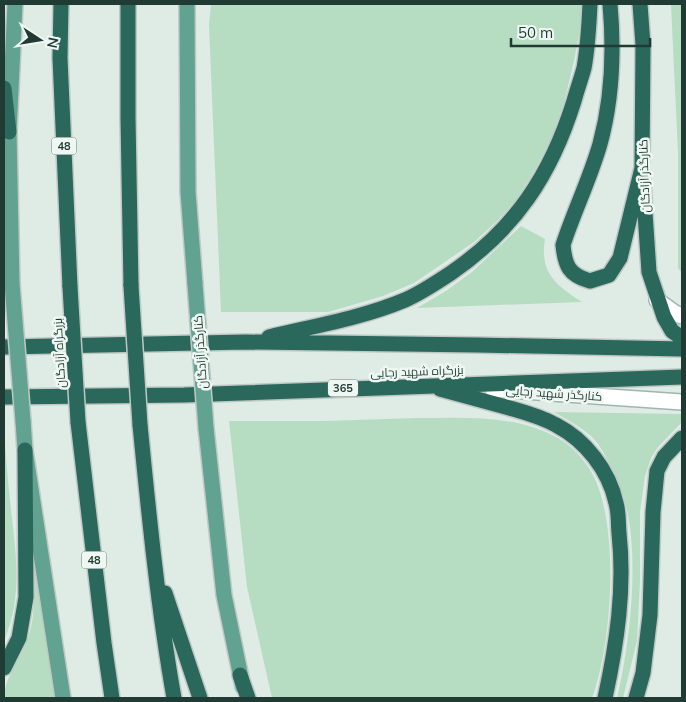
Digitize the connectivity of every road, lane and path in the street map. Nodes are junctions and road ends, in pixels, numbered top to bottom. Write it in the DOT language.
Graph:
graph roads {
  1 [pos="15,4"];
  2 [pos="61,4"];
  3 [pos="128,4"];
  4 [pos="187,4"];
  5 [pos="590,4"];
  6 [pos="610,4"];
  7 [pos="640,4"];
  8 [pos="4,88"];
  9 [pos="10,132"];
  10 [pos="642,168"];
  11 [pos="657,300"];
  12 [pos="682,316"];
  13 [pos="682,338"];
  14 [pos="246,342"];
  15 [pos="4,347"];
  16 [pos="682,349"];
  17 [pos="682,377"];
  18 [pos="426,385"];
  19 [pos="4,397"];
  20 [pos="682,402"];
  21 [pos="682,438"];
  22 [pos="25,450"];
  23 [pos="155,561"];
  24 [pos="4,668"];
  25 [pos="240,675"];
  26 [pos="63,698"];
  27 [pos="112,698"];
  28 [pos="174,698"];
  29 [pos="200,698"];
  30 [pos="247,698"];
  31 [pos="605,698"];
  32 [pos="636,698"];
  1 -- 9 [label="main road"];
  2 -- 27 [label="highway, بزرگراه آزادگان / 48, bridge"];
  3 -- 23 [label="highway, bridge"];
  4 -- 25 [label="main road, کنارگذر آزادگان, bridge"];
  5 -- 14 [label="highway"];
  6 -- 10 [label="highway"];
  7 -- 10 [label="highway, کنارگذر آزادگان"];
  8 -- 9 [label="highway"];
  9 -- 22 [label="main road, bridge"];
  10 -- 11 [label="highway, کنارگذر آزادگان"];
  11 -- 12 [label="street"];
  11 -- 13 [label="highway, کنارگذر آزادگان"];
  14 -- 15 [label="highway, بزرگراه شهید رجایی"];
  14 -- 16 [label="highway, بزرگراه شهید رجایی"];
  17 -- 18 [label="highway, بزرگراه شهید رجایی / 365"];
  18 -- 19 [label="highway, بزرگراه شهید رجایی / 365"];
  18 -- 20 [label="street, کنارگذر شهید رجایی"];
  18 -- 31 [label="highway"];
  21 -- 32 [label="highway"];
  22 -- 24 [label="highway"];
  22 -- 26 [label="main road"];
  23 -- 28 [label="highway"];
  23 -- 29 [label="highway"];
  25 -- 30 [label="highway"];
}
